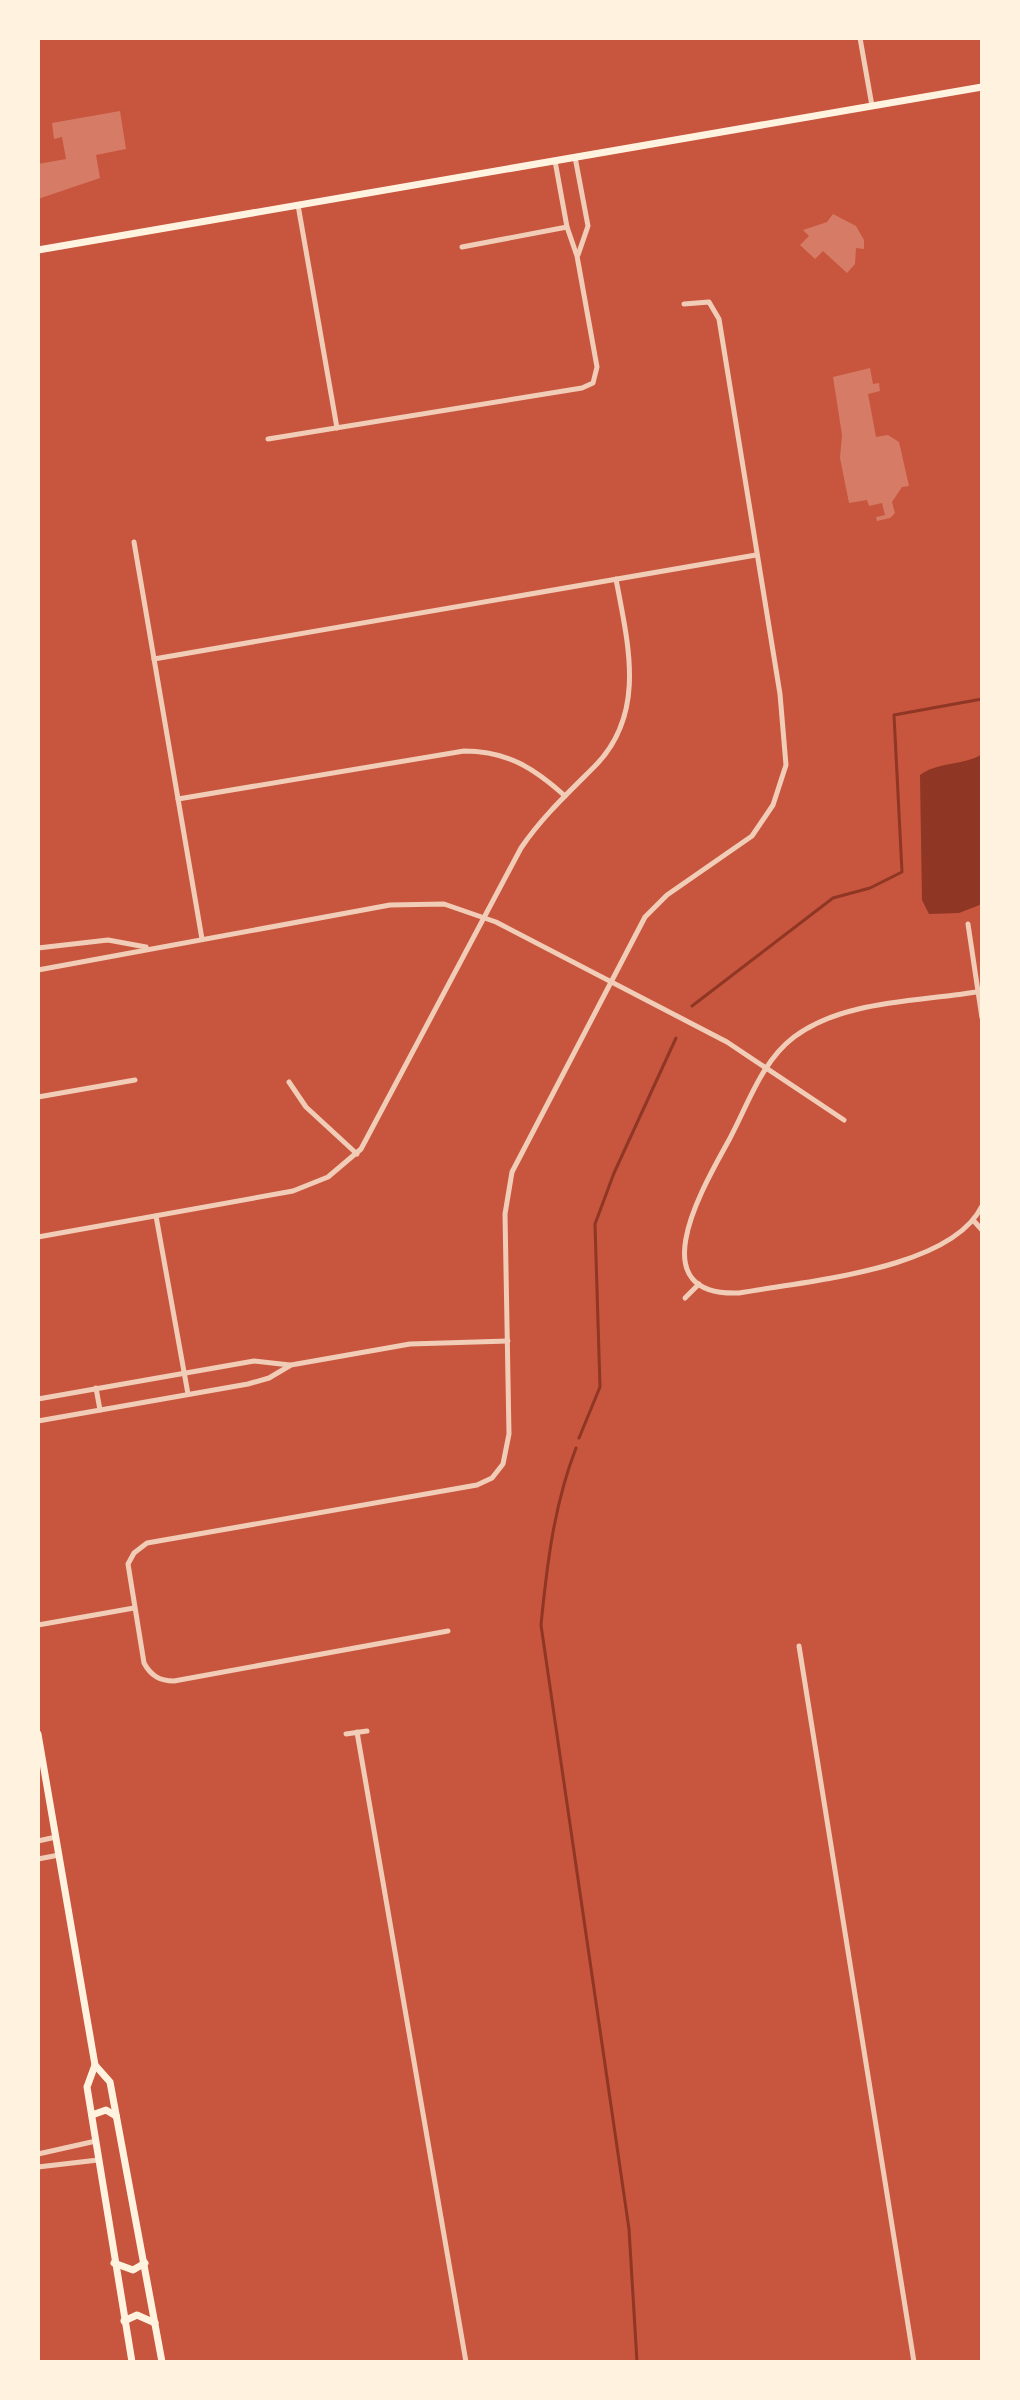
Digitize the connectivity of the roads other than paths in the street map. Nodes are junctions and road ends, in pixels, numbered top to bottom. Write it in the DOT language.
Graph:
graph roads {
  1 [pos="860,38"];
  2 [pos="982,87"];
  3 [pos="872,106"];
  4 [pos="575,157"];
  5 [pos="555,161"];
  6 [pos="298,205"];
  7 [pos="567,227"];
  8 [pos="462,247"];
  9 [pos="38,250"];
  10 [pos="577,256"];
  11 [pos="684,304"];
  12 [pos="337,428"];
  13 [pos="268,439"];
  14 [pos="134,542"];
  15 [pos="756,555"];
  16 [pos="616,579"];
  17 [pos="154,659"];
  18 [pos="565,796"];
  19 [pos="178,799"];
  20 [pos="484,916"];
  21 [pos="968,924"];
  22 [pos="202,939"];
  23 [pos="147,947"];
  24 [pos="38,948"];
  25 [pos="38,970"];
  26 [pos="610,981"];
  27 [pos="980,991"];
  28 [pos="982,1018"];
  29 [pos="767,1066"];
  30 [pos="135,1080"];
  31 [pos="289,1082"];
  32 [pos="38,1097"];
  33 [pos="844,1120"];
  34 [pos="357,1154"];
  35 [pos="982,1206"];
  36 [pos="156,1216"];
  37 [pos="973,1220"];
  38 [pos="982,1230"];
  39 [pos="38,1237"];
  40 [pos="699,1284"];
  41 [pos="685,1298"];
  42 [pos="508,1341"];
  43 [pos="291,1365"];
  44 [pos="184,1372"];
  45 [pos="96,1388"];
  46 [pos="188,1394"];
  47 [pos="38,1399"];
  48 [pos="100,1410"];
  49 [pos="38,1421"];
  50 [pos="134,1608"];
  51 [pos="38,1625"];
  52 [pos="448,1631"];
  53 [pos="799,1646"];
  54 [pos="367,1731"];
  55 [pos="357,1732"];
  56 [pos="38,1734"];
  57 [pos="346,1734"];
  58 [pos="56,1837"];
  59 [pos="38,1841"];
  60 [pos="59,1855"];
  61 [pos="38,1859"];
  62 [pos="95,2065"];
  63 [pos="92,2115"];
  64 [pos="116,2116"];
  65 [pos="96,2141"];
  66 [pos="38,2154"];
  67 [pos="98,2160"];
  68 [pos="38,2167"];
  69 [pos="114,2263"];
  70 [pos="145,2263"];
  71 [pos="124,2321"];
  72 [pos="156,2324"];
  73 [pos="132,2362"];
  74 [pos="162,2362"];
  75 [pos="466,2362"];
  76 [pos="914,2362"];
  1 -- 3 [label="street"];
  2 -- 3 [label="main road"];
  3 -- 4 [label="main road"];
  4 -- 5 [label="main road"];
  4 -- 10 [label="street"];
  5 -- 6 [label="main road"];
  5 -- 7 [label="street"];
  6 -- 9 [label="main road"];
  6 -- 12 [label="street"];
  7 -- 8 [label="street"];
  7 -- 10 [label="street"];
  10 -- 12 [label="street"];
  11 -- 15 [label="street"];
  12 -- 13 [label="street"];
  14 -- 17 [label="street"];
  15 -- 16 [label="street"];
  15 -- 26 [label="street"];
  16 -- 17 [label="street"];
  16 -- 18 [label="street"];
  17 -- 19 [label="street"];
  18 -- 19 [label="street"];
  18 -- 20 [label="street"];
  19 -- 22 [label="street"];
  20 -- 22 [label="street"];
  20 -- 26 [label="street"];
  20 -- 34 [label="street"];
  21 -- 27 [label="street"];
  22 -- 23 [label="street"];
  23 -- 24 [label="street"];
  23 -- 25 [label="street"];
  26 -- 29 [label="street"];
  26 -- 42 [label="street"];
  27 -- 28 [label="street"];
  27 -- 29 [label="street"];
  29 -- 33 [label="street"];
  29 -- 40 [label="street"];
  30 -- 32 [label="street"];
  31 -- 34 [label="street"];
  34 -- 36 [label="street"];
  35 -- 37 [label="street"];
  36 -- 39 [label="street"];
  36 -- 44 [label="street"];
  37 -- 38 [label="street"];
  37 -- 40 [label="street"];
  40 -- 41 [label="street"];
  42 -- 43 [label="street"];
  42 -- 50 [label="street"];
  43 -- 44 [label="street"];
  43 -- 46 [label="street"];
  44 -- 45 [label="street"];
  44 -- 46 [label="street"];
  45 -- 47 [label="street"];
  45 -- 48 [label="street"];
  46 -- 48 [label="street"];
  48 -- 49 [label="street"];
  50 -- 51 [label="street"];
  50 -- 52 [label="street"];
  53 -- 76 [label="street"];
  54 -- 55 [label="street"];
  55 -- 57 [label="street"];
  55 -- 75 [label="street"];
  56 -- 58 [label="main road"];
  58 -- 59 [label="street"];
  58 -- 60 [label="main road"];
  60 -- 61 [label="street"];
  60 -- 62 [label="main road"];
  62 -- 63 [label="main road"];
  62 -- 64 [label="main road"];
  63 -- 64 [label="main road"];
  63 -- 65 [label="main road"];
  64 -- 70 [label="main road"];
  65 -- 66 [label="street"];
  65 -- 67 [label="main road"];
  67 -- 68 [label="street"];
  67 -- 69 [label="main road"];
  69 -- 70 [label="main road"];
  69 -- 71 [label="main road"];
  70 -- 72 [label="main road"];
  71 -- 72 [label="main road"];
  71 -- 73 [label="main road"];
  72 -- 74 [label="main road"];
}
